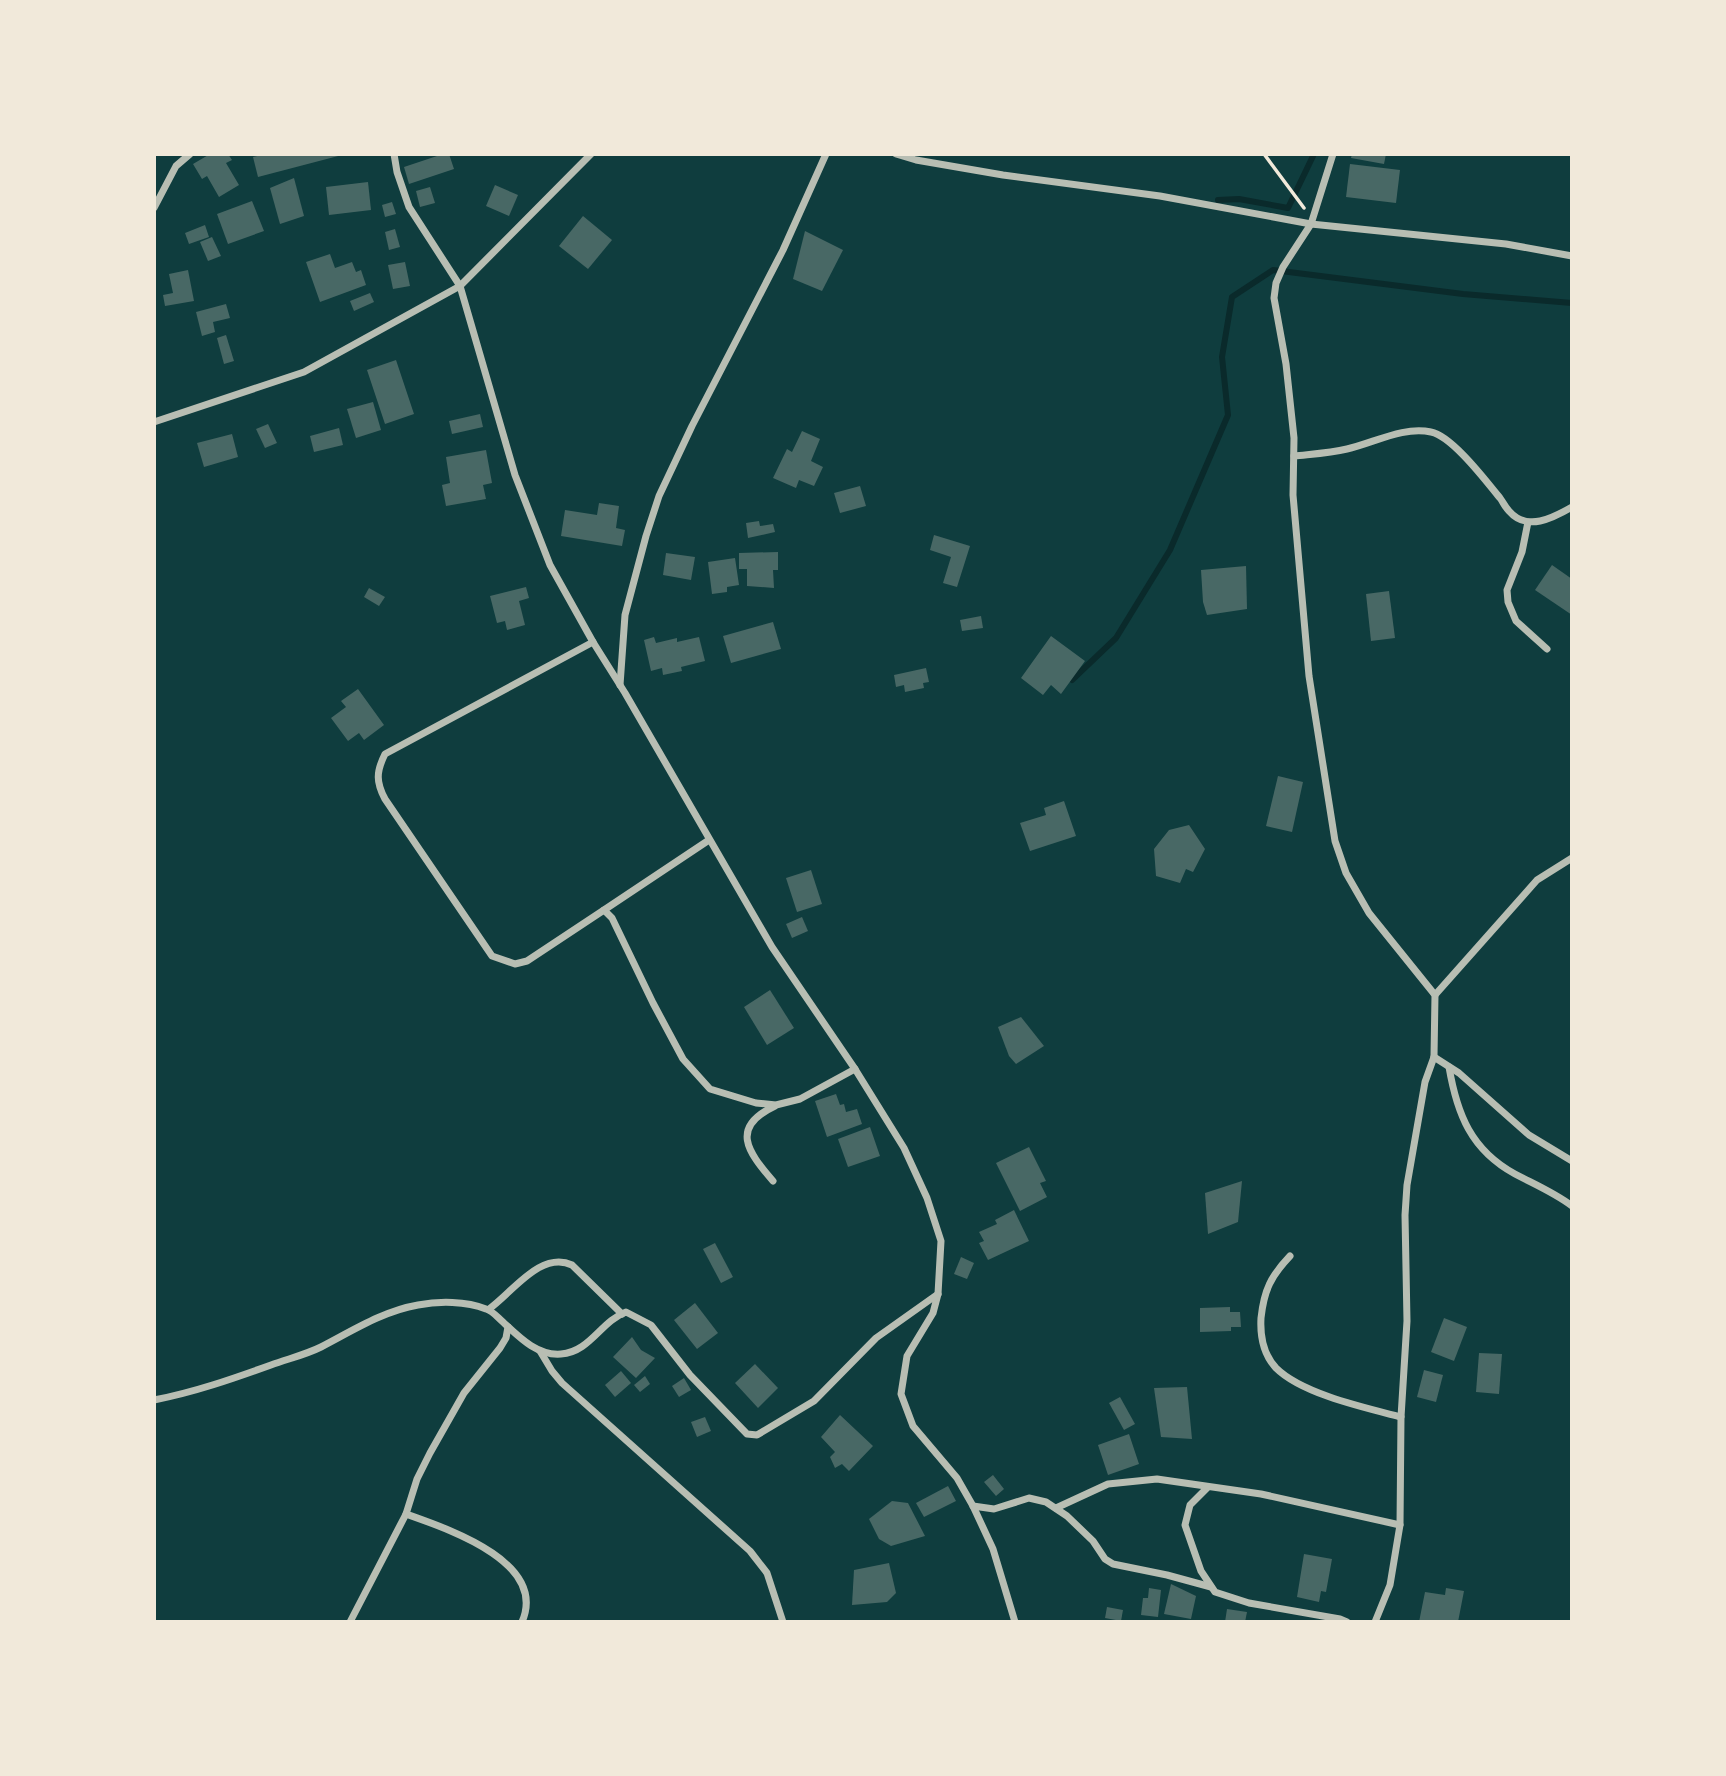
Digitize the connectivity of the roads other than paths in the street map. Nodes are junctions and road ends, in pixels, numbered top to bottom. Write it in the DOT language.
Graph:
graph roads {
  1 [pos="190,154"];
  2 [pos="394,154"];
  3 [pos="591,154"];
  4 [pos="826,154"];
  5 [pos="896,154"];
  6 [pos="1333,154"];
  7 [pos="154,208"];
  8 [pos="1311,221"];
  9 [pos="1572,257"];
  10 [pos="460,286"];
  11 [pos="154,422"];
  12 [pos="1294,456"];
  13 [pos="1572,507"];
  14 [pos="1528,522"];
  15 [pos="593,642"];
  16 [pos="1547,649"];
  17 [pos="620,686"];
  18 [pos="709,840"];
  19 [pos="1572,858"];
  20 [pos="604,909"];
  21 [pos="1435,995"];
  22 [pos="1434,1057"];
  23 [pos="1449,1067"];
  24 [pos="855,1069"];
  25 [pos="776,1105"];
  26 [pos="1572,1161"];
  27 [pos="773,1181"];
  28 [pos="1572,1206"];
  29 [pos="1290,1256"];
  30 [pos="938,1294"];
  31 [pos="489,1310"];
  32 [pos="622,1314"];
  33 [pos="508,1327"];
  34 [pos="540,1350"];
  35 [pos="154,1400"];
  36 [pos="1401,1417"];
  37 [pos="1207,1488"];
  38 [pos="973,1506"];
  39 [pos="1056,1508"];
  40 [pos="406,1514"];
  41 [pos="1399,1525"];
  42 [pos="1211,1587"];
  43 [pos="350,1622"];
  44 [pos="522,1622"];
  45 [pos="783,1622"];
  46 [pos="1015,1622"];
  47 [pos="1347,1622"];
  48 [pos="1375,1622"];
  1 -- 7 [label="street"];
  2 -- 10 [label="street"];
  3 -- 10 [label="street"];
  4 -- 17 [label="street"];
  5 -- 8 [label="street"];
  6 -- 8 [label="street"];
  8 -- 9 [label="street"];
  8 -- 12 [label="street"];
  10 -- 11 [label="street"];
  10 -- 15 [label="street"];
  12 -- 14 [label="street"];
  12 -- 21 [label="street"];
  13 -- 14 [label="street"];
  14 -- 16 [label="street"];
  15 -- 17 [label="street"];
  15 -- 20 [label="street"];
  17 -- 18 [label="street"];
  18 -- 20 [label="street"];
  18 -- 24 [label="street"];
  19 -- 21 [label="street"];
  20 -- 25 [label="street"];
  21 -- 22 [label="street"];
  22 -- 23 [label="street"];
  22 -- 36 [label="street"];
  23 -- 26 [label="street"];
  23 -- 28 [label="street"];
  24 -- 25 [label="street"];
  24 -- 30 [label="street"];
  25 -- 27 [label="street"];
  29 -- 36 [label="street"];
  30 -- 32 [label="street"];
  30 -- 38 [label="street"];
  31 -- 32 [label="street"];
  31 -- 33 [label="street"];
  31 -- 35 [label="street"];
  32 -- 34 [label="street"];
  33 -- 34 [label="street"];
  33 -- 40 [label="street"];
  34 -- 45 [label="street"];
  36 -- 41 [label="street"];
  37 -- 39 [label="street"];
  37 -- 41 [label="street"];
  37 -- 42 [label="street"];
  38 -- 39 [label="street"];
  38 -- 46 [label="street"];
  39 -- 42 [label="street"];
  40 -- 43 [label="street"];
  40 -- 44 [label="street"];
  41 -- 48 [label="street"];
  42 -- 47 [label="street"];
}
